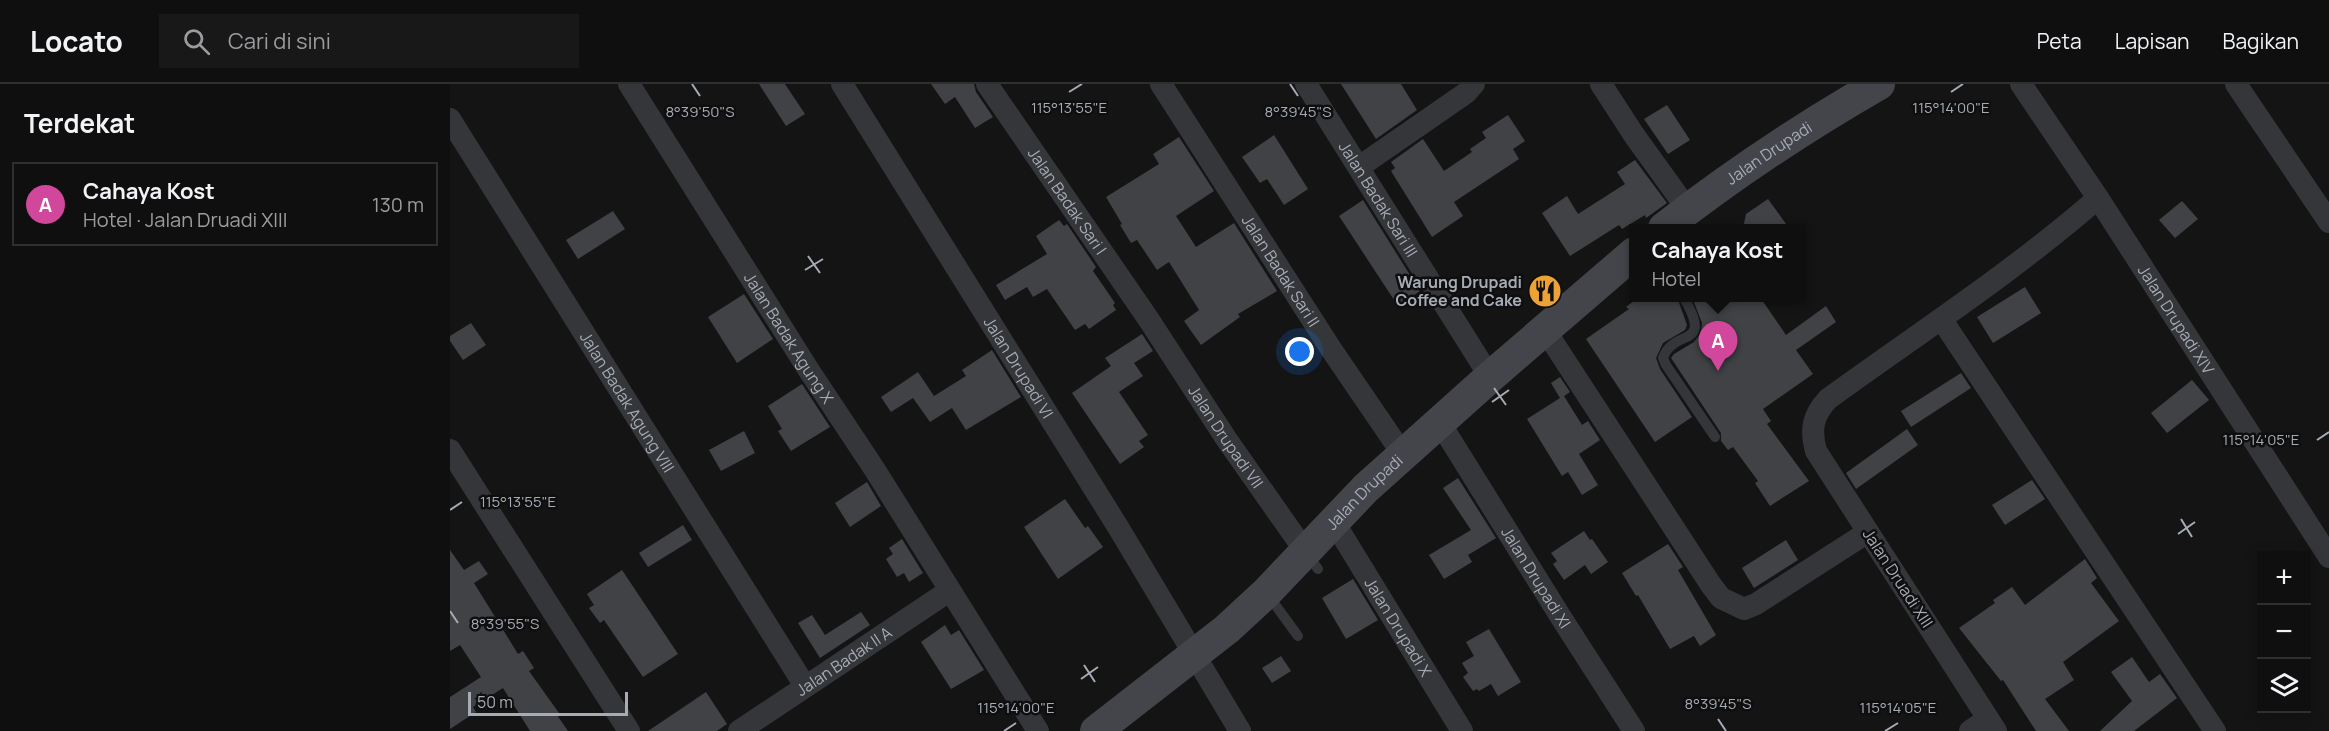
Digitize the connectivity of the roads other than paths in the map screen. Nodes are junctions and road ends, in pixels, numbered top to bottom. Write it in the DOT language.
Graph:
graph roads {
  1 [pos="629,84"];
  2 [pos="842,84"];
  3 [pos="987,84"];
  4 [pos="1161,84"];
  5 [pos="1306,84"];
  6 [pos="1474,84"];
  7 [pos="1601,84"];
  8 [pos="2021,84"];
  9 [pos="2236,84"];
  10 [pos="1862,88"];
  11 [pos="450,119"];
  12 [pos="1359,167"];
  13 [pos="2098,198"];
  14 [pos="1676,219"];
  15 [pos="2329,222"];
  16 [pos="1629,257"];
  17 [pos="1687,302"];
  18 [pos="1149,320"];
  19 [pos="1942,320"];
  20 [pos="1545,330"];
  21 [pos="1490,377"];
  22 [pos="1440,423"];
  23 [pos="1715,437"];
  24 [pos="450,450"];
  25 [pos="1404,456"];
  26 [pos="1334,522"];
  27 [pos="1868,532"];
  28 [pos="2329,557"];
  29 [pos="1312,560"];
  30 [pos="949,591"];
  31 [pos="1266,593"];
  32 [pos="1298,636"];
  33 [pos="1194,654"];
  34 [pos="805,686"];
  35 [pos="1985,727"];
  36 [pos="628,731"];
  37 [pos="739,731"];
  38 [pos="1038,731"];
  39 [pos="1096,731"];
  40 [pos="1240,731"];
  41 [pos="1462,731"];
  42 [pos="1634,731"];
  43 [pos="2216,731"];
  1 -- 30 [label="street, Jalan Badak Agung X"];
  2 -- 33 [label="street, Jalan Drupadi VI"];
  3 -- 18 [label="street, Jalan Badak Sari I"];
  4 -- 25 [label="street, Jalan Badak Sari II"];
  5 -- 12 [label="street, Jalan Badak Sari III"];
  6 -- 12 [label="street"];
  7 -- 14 [label="street"];
  8 -- 13 [label="street, Jalan Drupadi XIV"];
  9 -- 15 [label="street"];
  10 -- 14 [label="street, Jalan Drupadi"];
  11 -- 34 [label="street, Jalan Badak Agung VIII"];
  12 -- 21 [label="street, Jalan Badak Sari III"];
  13 -- 19 [label="street"];
  13 -- 28 [label="street, Jalan Drupadi XIV"];
  16 -- 20 [label="street, Jalan Drupadi"];
  17 -- 23 [label="lane"];
  18 -- 29 [label="street, Jalan Drupadi VII"];
  19 -- 27 [label="street, Jalan Druadi XIII"];
  19 -- 43 [label="street"];
  20 -- 21 [label="street, Jalan Drupadi"];
  20 -- 27 [label="street"];
  21 -- 22 [label="street, Jalan Drupadi"];
  22 -- 25 [label="street, Jalan Drupadi"];
  22 -- 42 [label="street, Jalan Drupadi XI"];
  24 -- 36 [label="street"];
  25 -- 26 [label="street, Jalan Drupadi"];
  26 -- 29 [label="street, Jalan Drupadi"];
  26 -- 41 [label="street, Jalan Drupadi X"];
  27 -- 35 [label="street, Jalan Druadi XIII"];
  29 -- 31 [label="street, Jalan Drupadi"];
  30 -- 34 [label="street, Jalan Badak II A"];
  30 -- 38 [label="street, Jalan Badak Agung X"];
  31 -- 32 [label="lane"];
  31 -- 33 [label="street, Jalan Drupadi"];
  33 -- 39 [label="street, Jalan Drupadi"];
  33 -- 40 [label="street, Jalan Drupadi VI"];
  34 -- 37 [label="street, Jalan Badak II A"];
}
